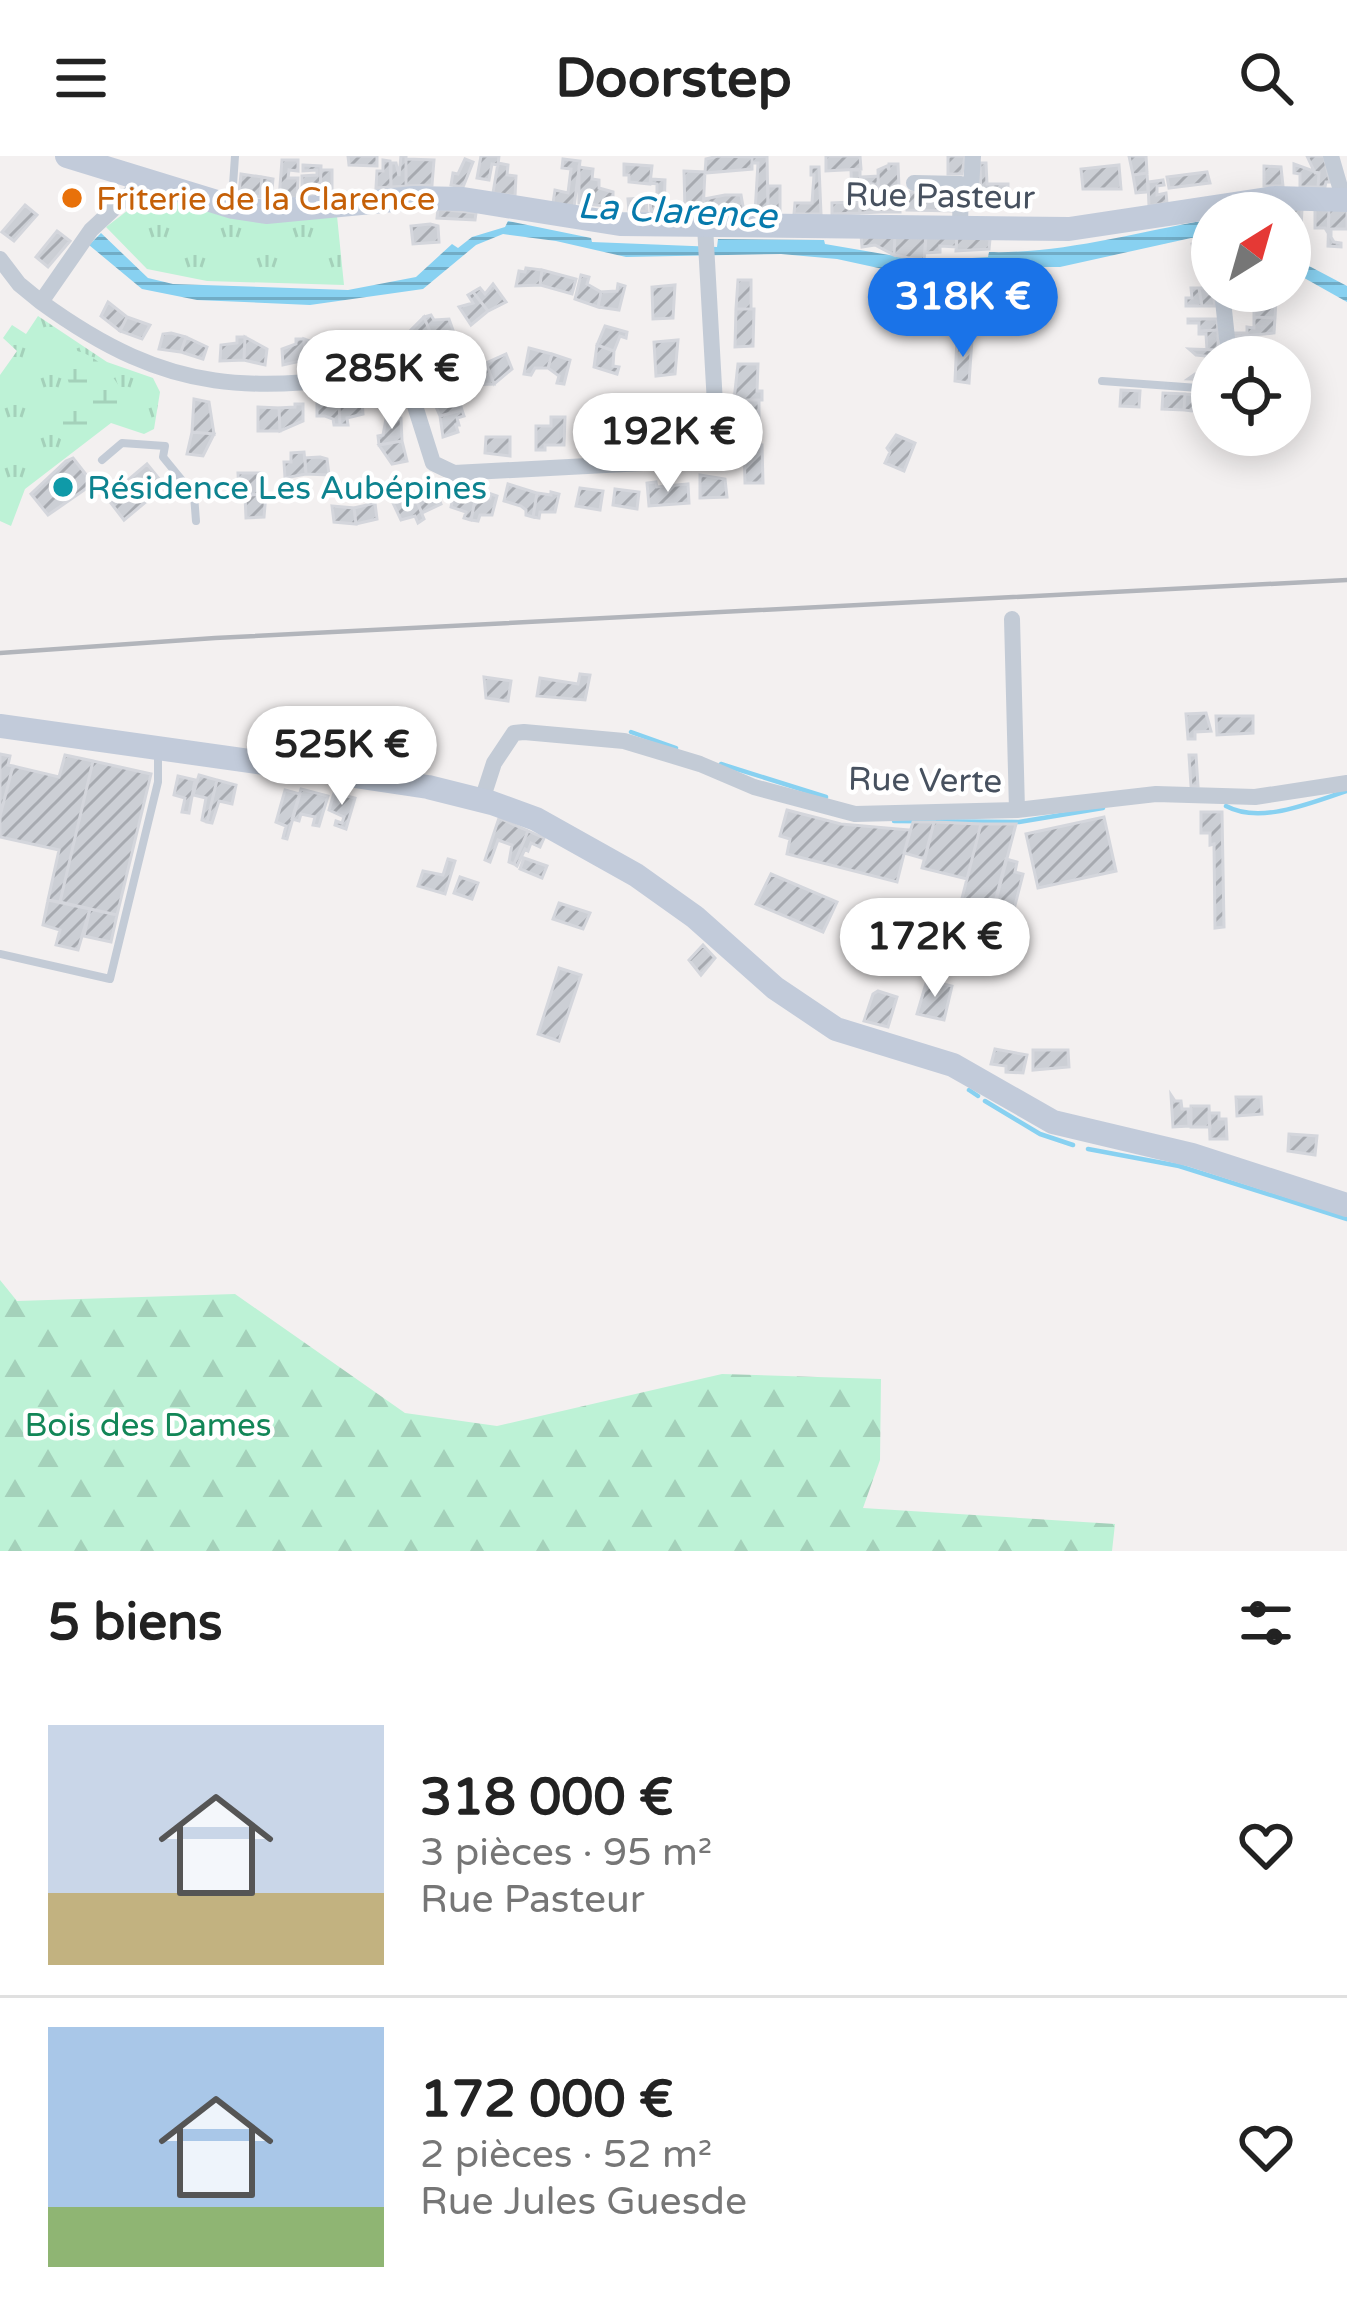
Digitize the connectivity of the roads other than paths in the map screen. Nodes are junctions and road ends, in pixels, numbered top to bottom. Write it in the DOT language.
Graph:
graph roads {
  1 [pos="67,156"];
  2 [pos="235,156"];
  3 [pos="973,156"];
  4 [pos="1331,156"];
  5 [pos="125,168"];
  6 [pos="914,183"];
  7 [pos="1311,199"];
  8 [pos="1342,200"];
  9 [pos="232,208"];
  10 [pos="1191,213"];
  11 [pos="965,226"];
  12 [pos="706,241"];
  13 [pos="0,259"];
  14 [pos="41,302"];
  15 [pos="1102,381"];
  16 [pos="1191,387"];
  17 [pos="102,460"];
  18 [pos="196,521"];
  19 [pos="1012,619"];
  20 [pos="0,726"];
  21 [pos="158,748"];
  22 [pos="1347,782"];
  23 [pos="482,800"];
  24 [pos="1017,810"];
  25 [pos="0,954"];
  26 [pos="1347,1205"];
  1 -- 5 [label="street, Rue Pasteur"];
  2 -- 9 [label="lane"];
  3 -- 11 [label="street"];
  4 -- 8 [label="street"];
  5 -- 9 [label="street, Rue Pasteur"];
  5 -- 14 [label="street"];
  6 -- 11 [label="street"];
  7 -- 8 [label="street, Rue Pasteur"];
  9 -- 12 [label="street, Rue Pasteur"];
  10 -- 11 [label="street, Rue Pasteur"];
  11 -- 12 [label="street, Rue Pasteur"];
  12 -- 14 [label="street"];
  13 -- 14 [label="street"];
  15 -- 16 [label="lane"];
  17 -- 18 [label="lane"];
  19 -- 24 [label="street"];
  20 -- 21 [label="street"];
  21 -- 23 [label="street"];
  21 -- 25 [label="lane"];
  22 -- 24 [label="street, Rue Verte"];
  23 -- 24 [label="street, Rue Verte"];
  23 -- 26 [label="street"];
}
